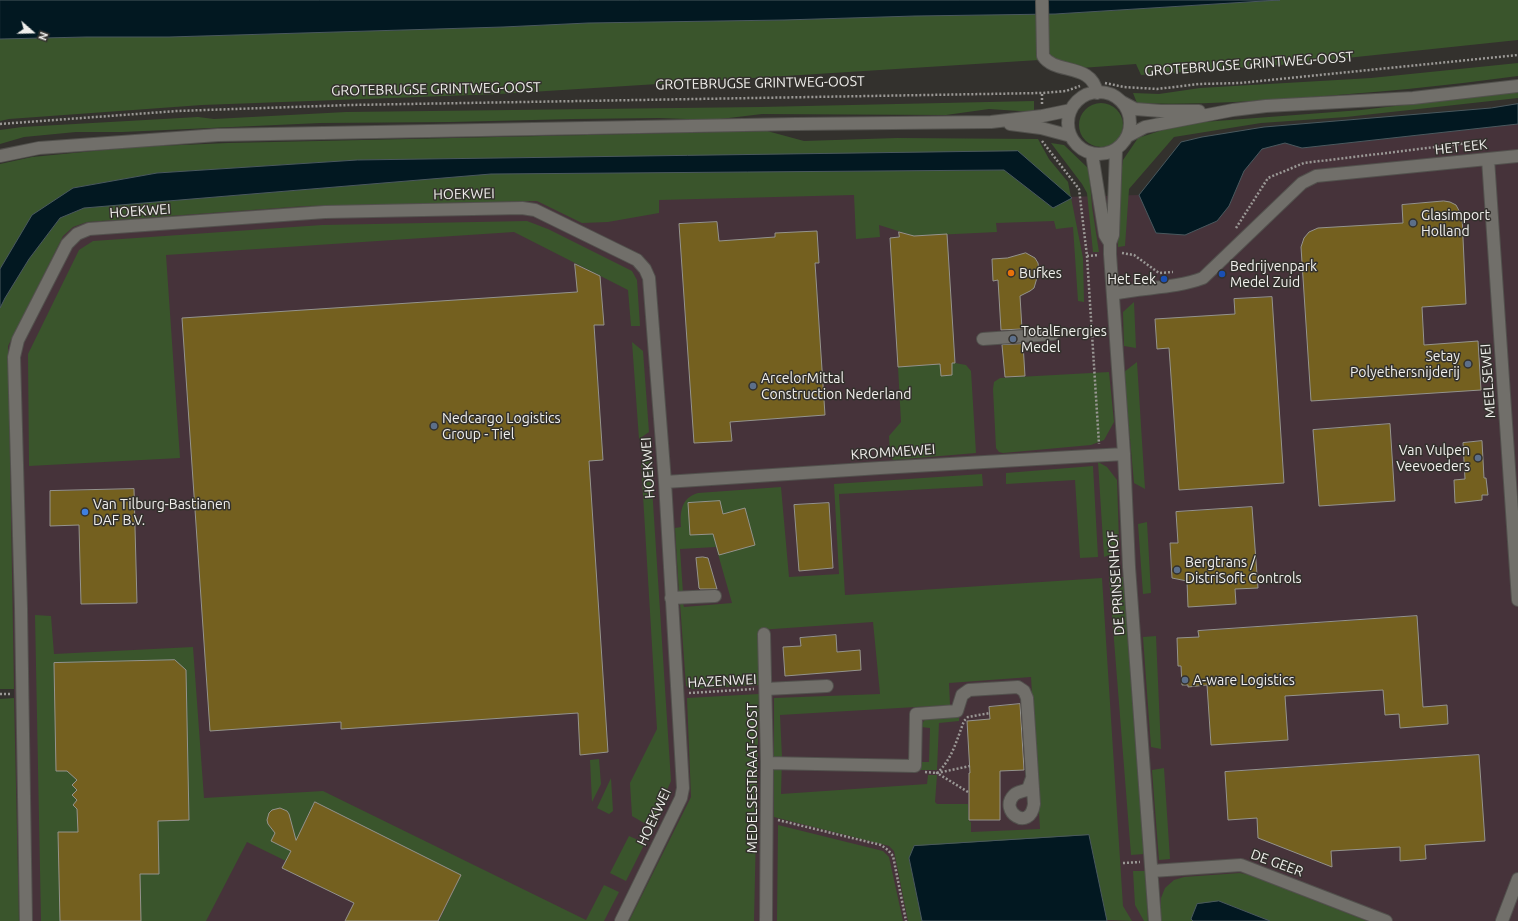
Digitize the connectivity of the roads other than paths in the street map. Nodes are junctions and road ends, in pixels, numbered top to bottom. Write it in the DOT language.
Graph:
graph roads {
  1 [pos="1042,0"];
  2 [pos="1518,86"];
  3 [pos="1097,88"];
  4 [pos="1122,102"];
  5 [pos="1071,110"];
  6 [pos="1232,110"];
  7 [pos="991,122"];
  8 [pos="1071,136"];
  9 [pos="1128,136"];
  10 [pos="1116,150"];
  11 [pos="1092,154"];
  12 [pos="0,156"];
  13 [pos="1518,156"];
  14 [pos="1488,159"];
  15 [pos="1110,243"];
  16 [pos="1113,294"];
  17 [pos="1053,334"];
  18 [pos="983,338"];
  19 [pos="1124,454"];
  20 [pos="665,482"];
  21 [pos="715,596"];
  22 [pos="672,598"];
  23 [pos="1518,600"];
  24 [pos="764,634"];
  25 [pos="827,686"];
  26 [pos="766,689"];
  27 [pos="768,763"];
  28 [pos="1032,778"];
  29 [pos="1151,866"];
  30 [pos="1518,879"];
  31 [pos="26,921"];
  32 [pos="621,921"];
  33 [pos="766,921"];
  34 [pos="1155,921"];
  35 [pos="1386,921"];
  36 [pos="1502,921"];
  1 -- 3 [label="street"];
  2 -- 6 [label="street"];
  3 -- 4 [label="street"];
  3 -- 5 [label="street"];
  4 -- 6 [label="street"];
  4 -- 9 [label="street"];
  5 -- 7 [label="street"];
  5 -- 8 [label="street"];
  6 -- 9 [label="street"];
  7 -- 8 [label="street"];
  7 -- 12 [label="street"];
  8 -- 11 [label="street"];
  9 -- 10 [label="street"];
  10 -- 11 [label="street"];
  10 -- 15 [label="street, DE PRINSENHOF"];
  11 -- 15 [label="street, DE PRINSENHOF"];
  13 -- 14 [label="street, HET EEK"];
  14 -- 16 [label="street, HET EEK"];
  14 -- 23 [label="street, MEELSEWEI"];
  15 -- 16 [label="street, DE PRINSENHOF"];
  16 -- 19 [label="street, DE PRINSENHOF"];
  17 -- 18 [label="street"];
  19 -- 20 [label="street, KROMMEWEI"];
  19 -- 29 [label="street, DE PRINSENHOF"];
  20 -- 22 [label="street, HOEKWEI"];
  20 -- 31 [label="street, HOEKWEI"];
  21 -- 22 [label="street"];
  22 -- 32 [label="street, HOEKWEI"];
  24 -- 26 [label="street, MEDELSESTRAAT-OOST"];
  25 -- 26 [label="street"];
  26 -- 27 [label="street, MEDELSESTRAAT-OOST"];
  27 -- 28 [label="street"];
  27 -- 33 [label="street, MEDELSESTRAAT-OOST"];
  29 -- 34 [label="street, DE PRINSENHOF"];
  29 -- 35 [label="street, DE GEER"];
  30 -- 36 [label="street"];
}
